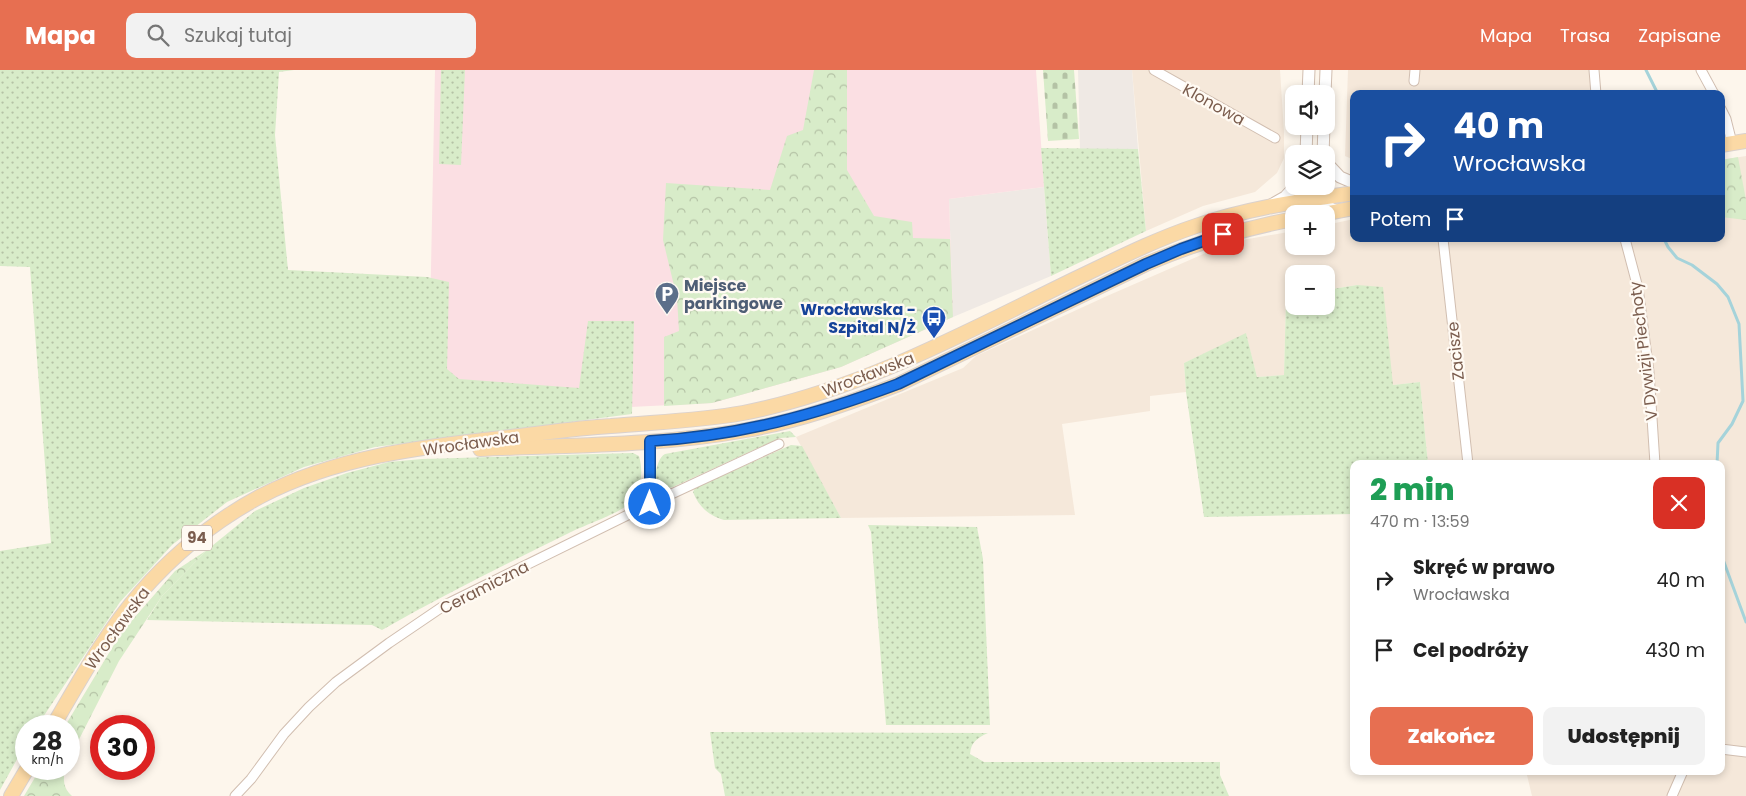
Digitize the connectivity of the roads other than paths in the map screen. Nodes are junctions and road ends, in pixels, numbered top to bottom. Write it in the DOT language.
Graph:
graph roads {
  1 [pos="1154,70"];
  2 [pos="1309,70"];
  3 [pos="1326,70"];
  4 [pos="1415,70"];
  5 [pos="1594,70"];
  6 [pos="1701,70"];
  7 [pos="1414,81"];
  8 [pos="1308,85"];
  9 [pos="1325,85"];
  10 [pos="1596,90"];
  11 [pos="1712,90"];
  12 [pos="1725,117"];
  13 [pos="1274,138"];
  14 [pos="1746,141"];
  15 [pos="1726,144"];
  16 [pos="1335,172"];
  17 [pos="1350,182"];
  18 [pos="1335,193"];
  19 [pos="1350,193"];
  20 [pos="1287,195"];
  21 [pos="1311,195"];
  22 [pos="1319,195"];
  23 [pos="1267,208"];
  24 [pos="1350,209"];
  25 [pos="1339,211"];
  26 [pos="1335,212"];
  27 [pos="1285,220"];
  28 [pos="1443,242"];
  29 [pos="1626,242"];
  30 [pos="650,441"];
  31 [pos="779,444"];
  32 [pos="415,450"];
  33 [pos="1468,460"];
  34 [pos="1655,460"];
  35 [pos="650,504"];
  36 [pos="60,715"];
  37 [pos="1725,749"];
  38 [pos="1746,752"];
  39 [pos="1681,775"];
  40 [pos="21,780"];
  41 [pos="11,796"];
  42 [pos="235,796"];
  43 [pos="1672,796"];
  1 -- 13 [label="street, Klonowa"];
  2 -- 8 [label="street"];
  3 -- 9 [label="street"];
  4 -- 7 [label="street"];
  5 -- 10 [label="street"];
  6 -- 11 [label="street"];
  12 -- 15 [label="street"];
  14 -- 15 [label="main road"];
  16 -- 17 [label="street"];
  18 -- 19 [label="main road, Wrocławska / 94"];
  20 -- 23 [label="street"];
  21 -- 23 [label="main road, Wrocławska / 94"];
  22 -- 25 [label="street"];
  23 -- 32 [label="main road, Wrocławska / 94"];
  24 -- 25 [label="main road"];
  25 -- 26 [label="main road"];
  27 -- 30 [label="main road, Wrocławska / 94"];
  28 -- 33 [label="street, Zacisze"];
  29 -- 34 [label="street, V Dywizji Piechoty"];
  30 -- 32 [label="main road, Wrocławska / 94"];
  30 -- 35 [label="street"];
  31 -- 35 [label="street, Ceramiczna"];
  32 -- 36 [label="main road, Wrocławska / 94"];
  35 -- 42 [label="street, Ceramiczna"];
  37 -- 38 [label="street"];
  39 -- 43 [label="street"];
  40 -- 41 [label="main road"];
}
